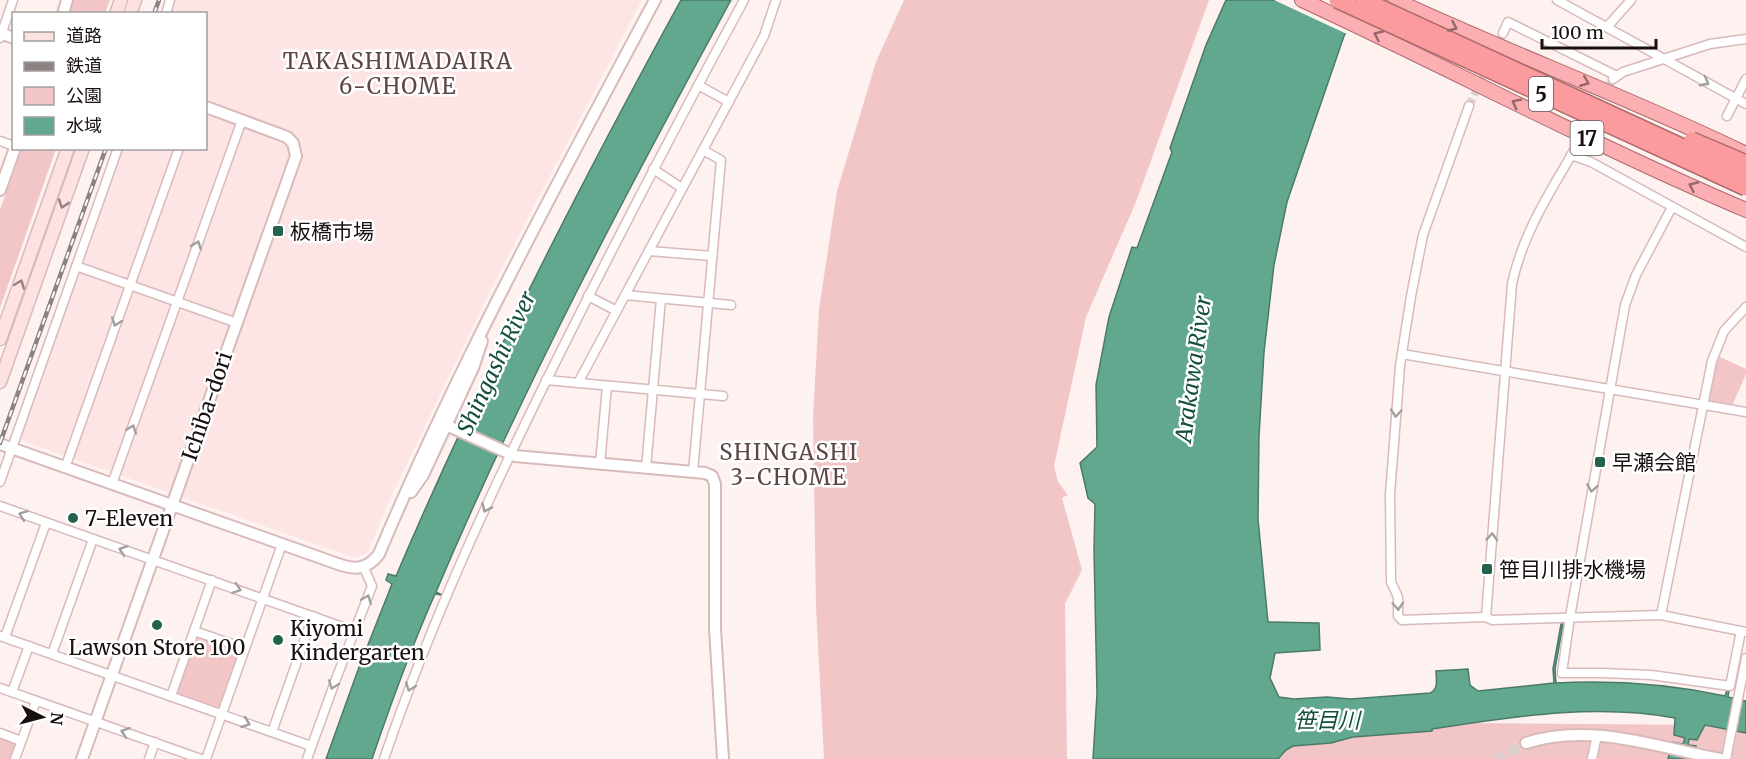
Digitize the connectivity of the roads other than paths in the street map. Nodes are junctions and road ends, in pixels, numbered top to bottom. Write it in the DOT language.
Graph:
graph roads {
  1 [pos="13,0"];
  2 [pos="655,0"];
  3 [pos="744,0"];
  4 [pos="776,0"];
  5 [pos="1302,0"];
  6 [pos="1337,0"];
  7 [pos="1364,0"];
  8 [pos="1395,0"];
  9 [pos="1557,0"];
  10 [pos="1631,0"];
  11 [pos="1606,27"];
  12 [pos="1503,33"];
  13 [pos="0,35"];
  14 [pos="1746,39"];
  15 [pos="1664,58"];
  16 [pos="1495,67"];
  17 [pos="1746,79"];
  18 [pos="698,85"];
  19 [pos="1736,99"];
  20 [pos="729,102"];
  21 [pos="1746,104"];
  22 [pos="1469,106"];
  23 [pos="207,107"];
  24 [pos="1727,116"];
  25 [pos="242,120"];
  26 [pos="13,150"];
  27 [pos="67,150"];
  28 [pos="82,150"];
  29 [pos="117,150"];
  30 [pos="177,150"];
  31 [pos="703,150"];
  32 [pos="1746,154"];
  33 [pos="1746,163"];
  34 [pos="653,169"];
  35 [pos="1746,176"];
  36 [pos="682,188"];
  37 [pos="1746,188"];
  38 [pos="0,190"];
  39 [pos="1746,195"];
  40 [pos="1672,207"];
  41 [pos="1746,210"];
  42 [pos="1746,248"];
  43 [pos="649,251"];
  44 [pos="712,256"];
  45 [pos="76,266"];
  46 [pos="129,285"];
  47 [pos="625,295"];
  48 [pos="588,296"];
  49 [pos="660,299"];
  50 [pos="177,302"];
  51 [pos="708,303"];
  52 [pos="731,305"];
  53 [pos="1746,307"];
  54 [pos="617,311"];
  55 [pos="492,312"];
  56 [pos="237,323"];
  57 [pos="0,339"];
  58 [pos="1402,354"];
  59 [pos="1505,372"];
  60 [pos="546,380"];
  61 [pos="0,382"];
  62 [pos="578,383"];
  63 [pos="607,386"];
  64 [pos="652,389"];
  65 [pos="1610,389"];
  66 [pos="700,394"];
  67 [pos="723,396"];
  68 [pos="1703,405"];
  69 [pos="1746,412"];
  70 [pos="448,426"];
  71 [pos="0,444"];
  72 [pos="12,449"];
  73 [pos="509,454"];
  74 [pos="600,464"];
  75 [pos="65,468"];
  76 [pos="646,468"];
  77 [pos="693,472"];
  78 [pos="0,482"];
  79 [pos="112,484"];
  80 [pos="0,506"];
  81 [pos="172,506"];
  82 [pos="395,516"];
  83 [pos="46,523"];
  84 [pos="93,539"];
  85 [pos="282,544"];
  86 [pos="153,560"];
  87 [pos="364,568"];
  88 [pos="212,580"];
  89 [pos="262,598"];
  90 [pos="1661,615"];
  91 [pos="313,616"];
  92 [pos="1486,617"];
  93 [pos="1569,617"];
  94 [pos="194,631"];
  95 [pos="354,631"];
  96 [pos="1743,631"];
  97 [pos="2,636"];
  98 [pos="29,646"];
  99 [pos="244,648"];
  100 [pos="52,654"];
  101 [pos="1746,658"];
  102 [pos="112,675"];
  103 [pos="0,688"];
  104 [pos="12,692"];
  105 [pos="171,696"];
  106 [pos="36,701"];
  107 [pos="221,714"];
  108 [pos="96,722"];
  109 [pos="272,732"];
  110 [pos="0,733"];
  111 [pos="1597,735"];
  112 [pos="21,741"];
  113 [pos="155,742"];
  114 [pos="1526,743"];
  115 [pos="311,746"];
  116 [pos="15,759"];
  117 [pos="82,759"];
  118 [pos="149,759"];
  119 [pos="203,759"];
  120 [pos="307,759"];
  121 [pos="384,759"];
  122 [pos="723,759"];
  123 [pos="1592,759"];
  124 [pos="1720,759"];
  1 -- 13 [label="street"];
  2 -- 55 [label="street"];
  3 -- 18 [label="street"];
  4 -- 20 [label="street"];
  41 -- 5 [label="highway, 17, one-way"];
  6 -- 16 [label="highway, 5, bridge"];
  7 -- 16 [label="highway, 5, bridge"];
  8 -- 32 [label="highway, 17, one-way"];
  9 -- 11 [label="street"];
  10 -- 11 [label="street"];
  11 -- 15 [label="street"];
  12 -- 15 [label="street"];
  14 -- 15 [label="street"];
  15 -- 19 [label="street, one-way"];
  16 -- 33 [label="highway, bridge"];
  16 -- 35 [label="highway, 5, bridge"];
  16 -- 37 [label="highway, 5, bridge"];
  16 -- 39 [label="highway, bridge"];
  17 -- 19 [label="street"];
  18 -- 20 [label="street"];
  18 -- 34 [label="street"];
  19 -- 21 [label="street"];
  19 -- 24 [label="street"];
  20 -- 31 [label="street"];
  22 -- 58 [label="street"];
  23 -- 25 [label="street, Ichiba-dori"];
  50 -- 25 [label="street, one-way"];
  25 -- 56 [label="street, Ichiba-dori"];
  26 -- 38 [label="street"];
  57 -- 27 [label="main road, one-way"];
  28 -- 61 [label="main road, one-way"];
  29 -- 45 [label="street"];
  30 -- 46 [label="street"];
  31 -- 36 [label="street"];
  31 -- 44 [label="street"];
  34 -- 36 [label="street"];
  34 -- 48 [label="street"];
  36 -- 43 [label="street"];
  40 -- 42 [label="street"];
  40 -- 59 [label="street"];
  40 -- 65 [label="street"];
  43 -- 44 [label="street"];
  43 -- 47 [label="street"];
  44 -- 51 [label="street"];
  45 -- 46 [label="street"];
  45 -- 72 [label="street"];
  46 -- 50 [label="street"];
  46 -- 75 [label="street, one-way"];
  47 -- 49 [label="street"];
  47 -- 54 [label="street"];
  48 -- 54 [label="street"];
  48 -- 60 [label="street"];
  49 -- 51 [label="street"];
  49 -- 64 [label="street"];
  50 -- 56 [label="street"];
  79 -- 50 [label="street, one-way"];
  51 -- 52 [label="street"];
  51 -- 66 [label="street"];
  53 -- 68 [label="street"];
  54 -- 62 [label="street"];
  55 -- 70 [label="street"];
  55 -- 82 [label="street"];
  56 -- 81 [label="street, Ichiba-dori"];
  58 -- 59 [label="street"];
  58 -- 92 [label="street, one-way"];
  59 -- 65 [label="street"];
  92 -- 59 [label="street, one-way"];
  60 -- 62 [label="street"];
  60 -- 73 [label="street"];
  62 -- 63 [label="street"];
  63 -- 64 [label="street"];
  63 -- 74 [label="street"];
  64 -- 66 [label="street"];
  64 -- 76 [label="street"];
  65 -- 68 [label="street"];
  65 -- 93 [label="street, one-way"];
  66 -- 67 [label="street"];
  66 -- 77 [label="street"];
  68 -- 69 [label="street"];
  68 -- 90 [label="street"];
  70 -- 73 [label="street"];
  70 -- 82 [label="street"];
  71 -- 72 [label="street"];
  72 -- 75 [label="street"];
  72 -- 78 [label="street"];
  73 -- 74 [label="street"];
  73 -- 121 [label="street, one-way"];
  74 -- 76 [label="street"];
  75 -- 79 [label="street"];
  76 -- 77 [label="street"];
  77 -- 122 [label="street"];
  79 -- 81 [label="street"];
  83 -- 80 [label="street, one-way"];
  81 -- 85 [label="street"];
  81 -- 86 [label="street, Ichiba-dori"];
  82 -- 87 [label="street"];
  83 -- 84 [label="street"];
  83 -- 97 [label="street"];
  86 -- 84 [label="street, one-way"];
  84 -- 100 [label="street"];
  85 -- 87 [label="street"];
  85 -- 89 [label="street"];
  86 -- 88 [label="street"];
  86 -- 102 [label="street, Ichiba-dori"];
  95 -- 87 [label="street, one-way"];
  88 -- 89 [label="street, one-way"];
  88 -- 94 [label="street"];
  89 -- 91 [label="street"];
  89 -- 99 [label="street"];
  90 -- 93 [label="street"];
  90 -- 96 [label="street"];
  91 -- 95 [label="street"];
  91 -- 109 [label="street"];
  92 -- 93 [label="street"];
  93 -- 96 [label="street"];
  94 -- 99 [label="street"];
  94 -- 105 [label="street"];
  95 -- 115 [label="street, one-way"];
  97 -- 98 [label="street"];
  98 -- 100 [label="street"];
  98 -- 104 [label="street"];
  99 -- 107 [label="street"];
  100 -- 102 [label="street"];
  101 -- 124 [label="street"];
  102 -- 105 [label="street"];
  102 -- 108 [label="street, Ichiba-dori"];
  103 -- 104 [label="street"];
  104 -- 106 [label="street"];
  105 -- 107 [label="street"];
  106 -- 108 [label="street"];
  106 -- 112 [label="street"];
  107 -- 109 [label="street, one-way"];
  107 -- 119 [label="street"];
  113 -- 108 [label="street, one-way"];
  108 -- 117 [label="street, Ichiba-dori"];
  109 -- 115 [label="street"];
  110 -- 112 [label="street"];
  111 -- 114 [label="street"];
  111 -- 123 [label="street"];
  111 -- 124 [label="street"];
  112 -- 116 [label="street"];
  113 -- 118 [label="street"];
  113 -- 119 [label="street"];
  115 -- 120 [label="street"];
}
